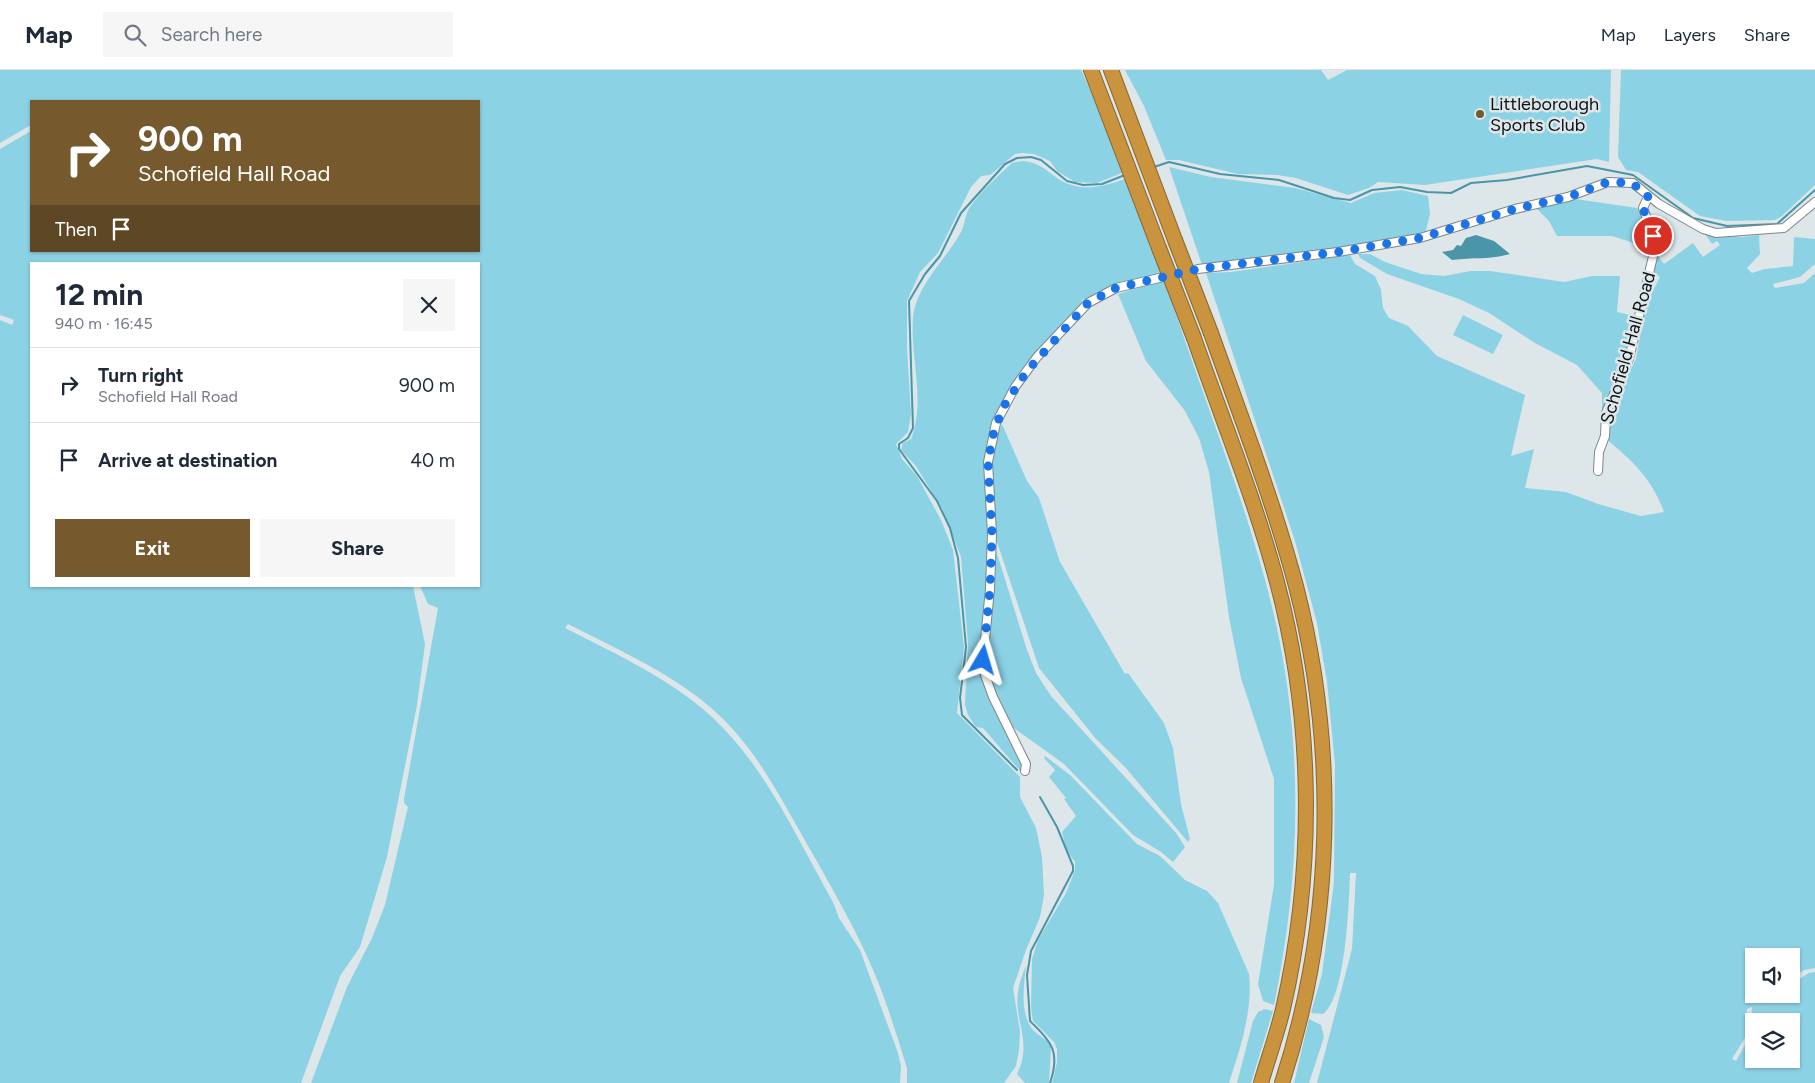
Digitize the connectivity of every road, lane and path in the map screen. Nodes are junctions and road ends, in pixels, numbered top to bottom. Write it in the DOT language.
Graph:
graph roads {
  1 [pos="1091,70"];
  2 [pos="1111,70"];
  3 [pos="1648,196"];
  4 [pos="1815,202"];
  5 [pos="1598,471"];
  6 [pos="1024,771"];
  7 [pos="1261,1083"];
  8 [pos="1282,1083"];
  1 -- 7 [label="highway, bridge"];
  2 -- 8 [label="highway, bridge"];
  3 -- 4 [label="street"];
  3 -- 5 [label="street, Schofield Hall Road"];
  3 -- 6 [label="street"];
}
